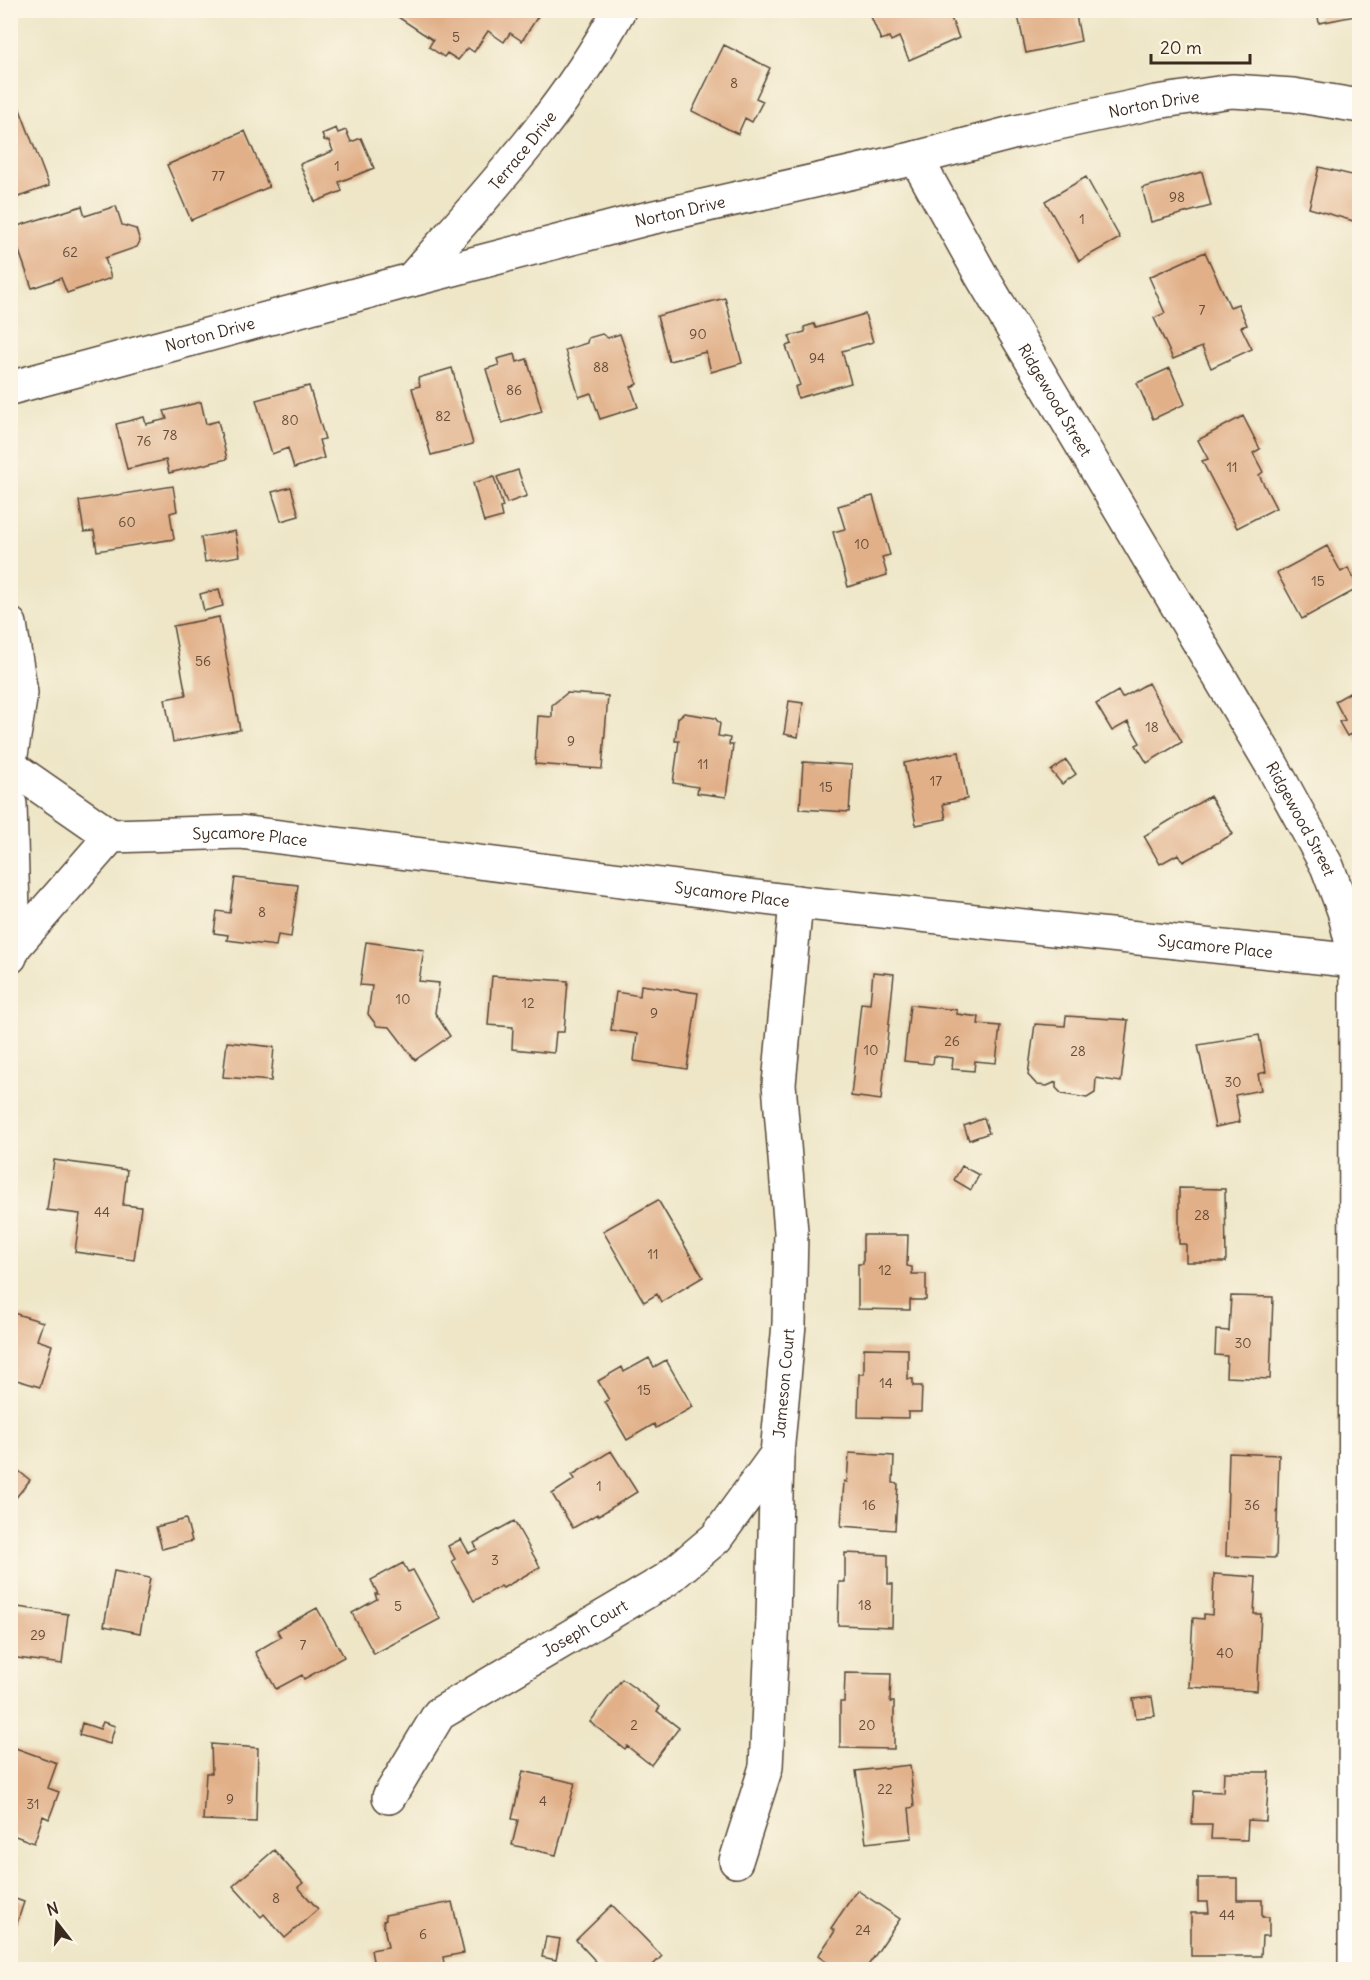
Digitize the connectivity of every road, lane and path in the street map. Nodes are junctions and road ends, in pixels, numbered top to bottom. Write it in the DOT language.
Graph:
graph roads {
  1 [pos="619,10"];
  2 [pos="1359,106"];
  3 [pos="916,158"];
  4 [pos="411,280"];
  5 [pos="10,388"];
  6 [pos="10,624"];
  7 [pos="10,761"];
  8 [pos="10,766"];
  9 [pos="10,804"];
  10 [pos="111,836"];
  11 [pos="796,902"];
  12 [pos="12,952"];
  13 [pos="1356,962"];
  14 [pos="777,1454"];
  15 [pos="1358,1695"];
  16 [pos="389,1797"];
  17 [pos="736,1861"];
  18 [pos="1355,1970"];
  1 -- 4 [label="street, Terrace Drive"];
  2 -- 3 [label="street, Norton Drive"];
  3 -- 4 [label="street, Norton Drive"];
  3 -- 13 [label="street, Ridgewood Street"];
  4 -- 5 [label="street, Norton Drive"];
  6 -- 7 [label="street"];
  8 -- 10 [label="street"];
  9 -- 12 [label="street"];
  10 -- 11 [label="street, Sycamore Place"];
  10 -- 12 [label="street"];
  11 -- 13 [label="street, Sycamore Place"];
  11 -- 14 [label="street, Jameson Court"];
  13 -- 15 [label="street, Ridgewood Street"];
  14 -- 16 [label="street, Joseph Court"];
  14 -- 17 [label="street, Jameson Court"];
  15 -- 18 [label="street, Ridgewood Street"];
}
